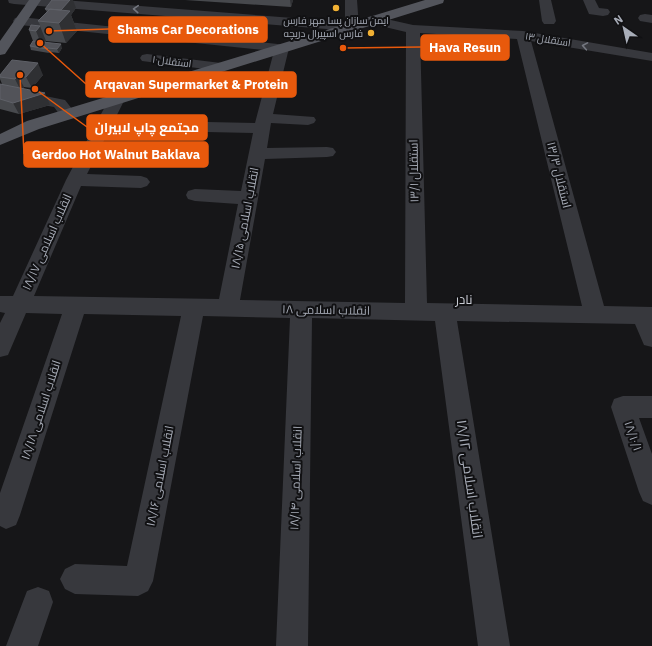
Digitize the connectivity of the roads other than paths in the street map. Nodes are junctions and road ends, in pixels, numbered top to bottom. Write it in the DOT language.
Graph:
graph roads {
  1 [pos="14,0"];
  2 [pos="352,0"];
  3 [pos="438,0"];
  4 [pos="545,0"];
  5 [pos="589,0"];
  6 [pos="35,1"];
  7 [pos="602,12"];
  8 [pos="373,20"];
  9 [pos="20,21"];
  10 [pos="548,22"];
  11 [pos="352,27"];
  12 [pos="413,29"];
  13 [pos="524,35"];
  14 [pos="282,48"];
  15 [pos="0,51"];
  16 [pos="652,57"];
  17 [pos="147,58"];
  18 [pos="221,67"];
  19 [pos="0,92"];
  20 [pos="117,99"];
  21 [pos="68,114"];
  22 [pos="308,120"];
  23 [pos="263,123"];
  24 [pos="33,125"];
  25 [pos="1,127"];
  26 [pos="207,127"];
  27 [pos="0,140"];
  28 [pos="327,152"];
  29 [pos="258,154"];
  30 [pos="75,180"];
  31 [pos="141,182"];
  32 [pos="195,195"];
  33 [pos="249,198"];
  34 [pos="10,304"];
  35 [pos="76,306"];
  36 [pos="194,308"];
  37 [pos="228,308"];
  38 [pos="301,310"];
  39 [pos="416,312"];
  40 [pos="445,312"];
  41 [pos="595,315"];
  42 [pos="647,316"];
  43 [pos="652,338"];
  44 [pos="0,348"];
  45 [pos="652,407"];
  46 [pos="652,492"];
  47 [pos="6,515"];
  48 [pos="75,579"];
  49 [pos="38,602"];
  50 [pos="22,646"];
  51 [pos="292,646"];
  52 [pos="494,646"];
  1 -- 6 [label="street"];
  2 -- 11 [label="street"];
  3 -- 8 [label="main road"];
  4 -- 10 [label="street"];
  5 -- 7 [label="street"];
  6 -- 9 [label="main road"];
  11 -- 6 [label="street, one-way"];
  8 -- 11 [label="main road"];
  8 -- 12 [label="street, ۱۳ استقلال"];
  9 -- 14 [label="street"];
  9 -- 15 [label="main road"];
  11 -- 14 [label="main road"];
  12 -- 13 [label="street, ۱۳ استقلال"];
  12 -- 39 [label="street, ۱۳/۱ استقلال"];
  16 -- 13 [label="street, ۱۳ استقلال, one-way"];
  13 -- 41 [label="street, ۱۳/۳ استقلال"];
  14 -- 18 [label="main road"];
  14 -- 23 [label="street, ۱۸/۱۵ انقلاب اسلامی"];
  17 -- 18 [label="street, استقلال۱۰"];
  18 -- 20 [label="main road"];
  19 -- 21 [label="street"];
  20 -- 21 [label="main road"];
  20 -- 30 [label="street, ۱۸/۱۷ انقلاب اسلامی"];
  21 -- 24 [label="main road"];
  22 -- 23 [label="street"];
  23 -- 26 [label="street"];
  23 -- 29 [label="street, ۱۸/۱۵ انقلاب اسلامی"];
  24 -- 25 [label="main road"];
  24 -- 27 [label="main road"];
  28 -- 29 [label="street"];
  29 -- 33 [label="street, ۱۸/۱۵ انقلاب اسلامی"];
  30 -- 31 [label="street"];
  30 -- 34 [label="street, ۱۸/۱۷ انقلاب اسلامی"];
  32 -- 33 [label="street"];
  33 -- 37 [label="street, ۱۸/۱۵ انقلاب اسلامی"];
  34 -- 35 [label="street, ۱۸ انقلاب اسلامی"];
  34 -- 44 [label="street, ۱۸/۱۷ انقلاب اسلامی"];
  35 -- 36 [label="street, ۱۸ انقلاب اسلامی"];
  35 -- 47 [label="street, ۱۸/۱۸ انقلاب اسلامی"];
  36 -- 37 [label="street, ۱۸ انقلاب اسلامی"];
  36 -- 48 [label="street, ۱۸/۱۶ انقلاب اسلامی"];
  37 -- 38 [label="street, ۱۸ انقلاب اسلامی"];
  38 -- 39 [label="street, ۱۸ انقلاب اسلامی"];
  38 -- 51 [label="street, ۱۸/۱۴ انقلاب اسلامی"];
  39 -- 40 [label="street, ۱۸ انقلاب اسلامی"];
  40 -- 41 [label="street, ۱۸ انقلاب اسلامی"];
  40 -- 52 [label="street, ۱۸/۱۲ انقلاب اسلامی"];
  41 -- 42 [label="street, ۱۸ انقلاب اسلامی"];
  42 -- 43 [label="street"];
  45 -- 46 [label="street, ۱۸/۱۰/۱"];
  49 -- 50 [label="street"];
}
